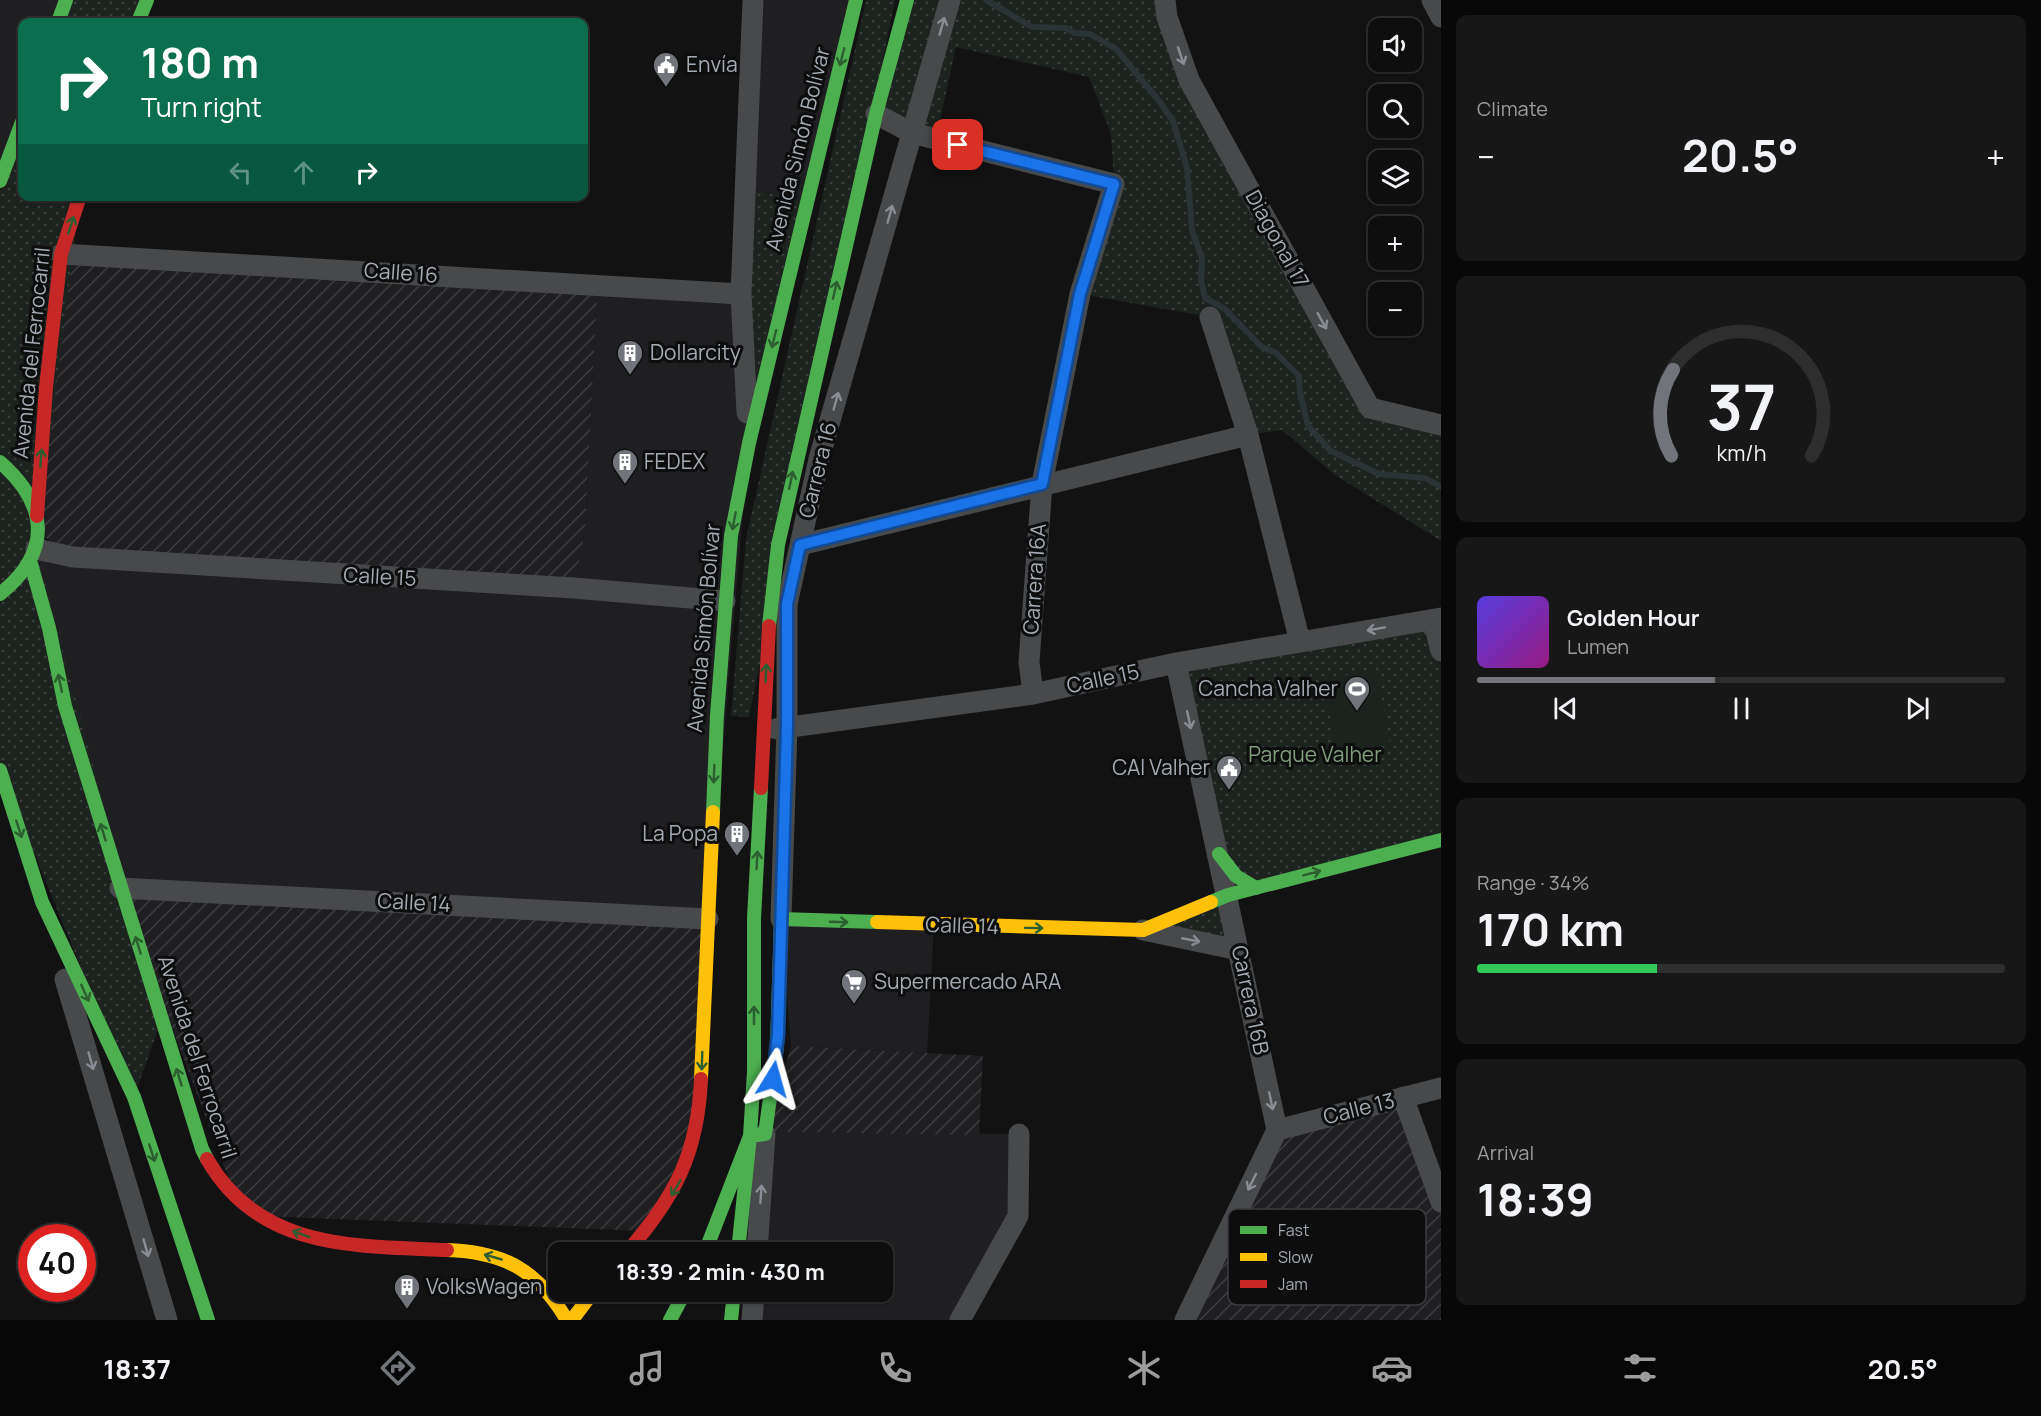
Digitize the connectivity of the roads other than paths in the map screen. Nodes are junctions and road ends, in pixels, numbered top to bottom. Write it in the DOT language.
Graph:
graph roads {
  1 [pos="66,0"];
  2 [pos="147,0"];
  3 [pos="753,0"];
  4 [pos="856,0"];
  5 [pos="907,0"];
  6 [pos="950,0"];
  7 [pos="1165,0"];
  8 [pos="1432,0"];
  9 [pos="1441,17"];
  10 [pos="59,18"];
  11 [pos="140,18"];
  12 [pos="876,114"];
  13 [pos="18,133"];
  14 [pos="912,133"];
  15 [pos="0,181"];
  16 [pos="78,201"];
  17 [pos="61,254"];
  18 [pos="741,294"];
  19 [pos="1210,317"];
  20 [pos="1441,425"];
  21 [pos="1248,435"];
  22 [pos="749,443"];
  23 [pos="0,462"];
  24 [pos="1042,484"];
  25 [pos="38,516"];
  26 [pos="800,545"];
  27 [pos="34,556"];
  28 [pos="0,594"];
  29 [pos="725,601"];
  30 [pos="1437,619"];
  31 [pos="1300,642"];
  32 [pos="1441,651"];
  33 [pos="1176,663"];
  34 [pos="1033,694"];
  35 [pos="787,727"];
  36 [pos="764,731"];
  37 [pos="0,770"];
  38 [pos="1441,840"];
  39 [pos="1219,854"];
  40 [pos="120,888"];
  41 [pos="1256,888"];
  42 [pos="1228,895"];
  43 [pos="42,902"];
  44 [pos="708,919"];
  45 [pos="781,919"];
  46 [pos="1143,930"];
  47 [pos="1239,950"];
  48 [pos="1441,1088"];
  49 [pos="1403,1097"];
  50 [pos="1277,1130"];
  51 [pos="1019,1134"];
  52 [pos="758,1135"];
  53 [pos="1441,1202"];
  54 [pos="1239,1209"];
  55 [pos="1228,1231"];
  56 [pos="635,1242"];
  57 [pos="710,1242"];
  58 [pos="740,1242"];
  59 [pos="757,1242"];
  60 [pos="584,1302"];
  61 [pos="680,1302"];
  62 [pos="733,1302"];
  63 [pos="753,1302"];
  64 [pos="167,1320"];
  65 [pos="208,1320"];
  66 [pos="569,1320"];
  67 [pos="670,1320"];
  68 [pos="731,1320"];
  69 [pos="752,1320"];
  70 [pos="960,1320"];
  71 [pos="1185,1320"];
  1 -- 10 [label="main road"];
  2 -- 11 [label="main road"];
  3 -- 18 [label="street"];
  4 -- 22 [label="main road, Avenida Simón Bolívar, one-way"];
  5 -- 12 [label="main road"];
  14 -- 6 [label="street, Carrera 16, one-way"];
  7 -- 20 [label="street, Diagonal 17, one-way"];
  8 -- 9 [label="street"];
  12 -- 14 [label="street"];
  36 -- 12 [label="main road, one-way"];
  13 -- 15 [label="main road"];
  14 -- 24 [label="street, Carrera 16A"];
  26 -- 14 [label="street, Carrera 16, one-way"];
  17 -- 16 [label="main road, Avenida del Ferrocarril, one-way"];
  17 -- 18 [label="street, Calle 16"];
  25 -- 17 [label="main road, Avenida del Ferrocarril, one-way"];
  18 -- 22 [label="street"];
  19 -- 21 [label="street"];
  21 -- 24 [label="street"];
  21 -- 31 [label="street"];
  22 -- 29 [label="main road, Avenida Simón Bolívar, one-way"];
  23 -- 25 [label="main road"];
  24 -- 26 [label="street"];
  24 -- 34 [label="street, Carrera 16A"];
  25 -- 27 [label="main road, Avenida del Ferrocarril"];
  26 -- 35 [label="street, Carrera 16"];
  27 -- 28 [label="main road"];
  27 -- 29 [label="street, Calle 15"];
  40 -- 27 [label="main road, Avenida del Ferrocarril, one-way"];
  29 -- 44 [label="main road, Avenida Simón Bolívar, one-way"];
  30 -- 31 [label="street, Calle 15, one-way"];
  30 -- 32 [label="street"];
  31 -- 33 [label="street, Calle 15"];
  33 -- 34 [label="street, Calle 15"];
  33 -- 39 [label="street, Carrera 16B, one-way"];
  34 -- 35 [label="street, Calle 15"];
  35 -- 36 [label="street, Calle 15"];
  35 -- 45 [label="street, Carrera 16"];
  52 -- 36 [label="main road, one-way"];
  37 -- 43 [label="main road, one-way"];
  41 -- 38 [label="main road, Calle 14, one-way"];
  39 -- 41 [label="main road"];
  39 -- 42 [label="street, Carrera 16B"];
  40 -- 44 [label="street, Calle 14"];
  66 -- 40 [label="main road, Avenida del Ferrocarril, one-way"];
  41 -- 42 [label="main road, Calle 14"];
  42 -- 46 [label="main road, Calle 14"];
  42 -- 47 [label="street, Carrera 16B"];
  43 -- 64 [label="street, one-way"];
  43 -- 65 [label="main road, one-way"];
  44 -- 56 [label="main road, Avenida Simón Bolívar, one-way"];
  45 -- 46 [label="main road, Calle 14, one-way"];
  45 -- 52 [label="main road, Carrera 16"];
  46 -- 47 [label="street, Calle 14, one-way"];
  47 -- 50 [label="street, Carrera 16B, one-way"];
  48 -- 49 [label="street, Calle 13"];
  49 -- 50 [label="street, Calle 13"];
  49 -- 53 [label="street"];
  50 -- 54 [label="street, one-way"];
  51 -- 70 [label="street"];
  52 -- 57 [label="main road"];
  52 -- 58 [label="main road, Carrera 16"];
  59 -- 52 [label="street, Carrera 16, one-way"];
  55 -- 71 [label="street, one-way"];
  60 -- 66 [label="main road"];
  61 -- 67 [label="main road"];
  62 -- 68 [label="main road"];
  63 -- 69 [label="street"];
}
